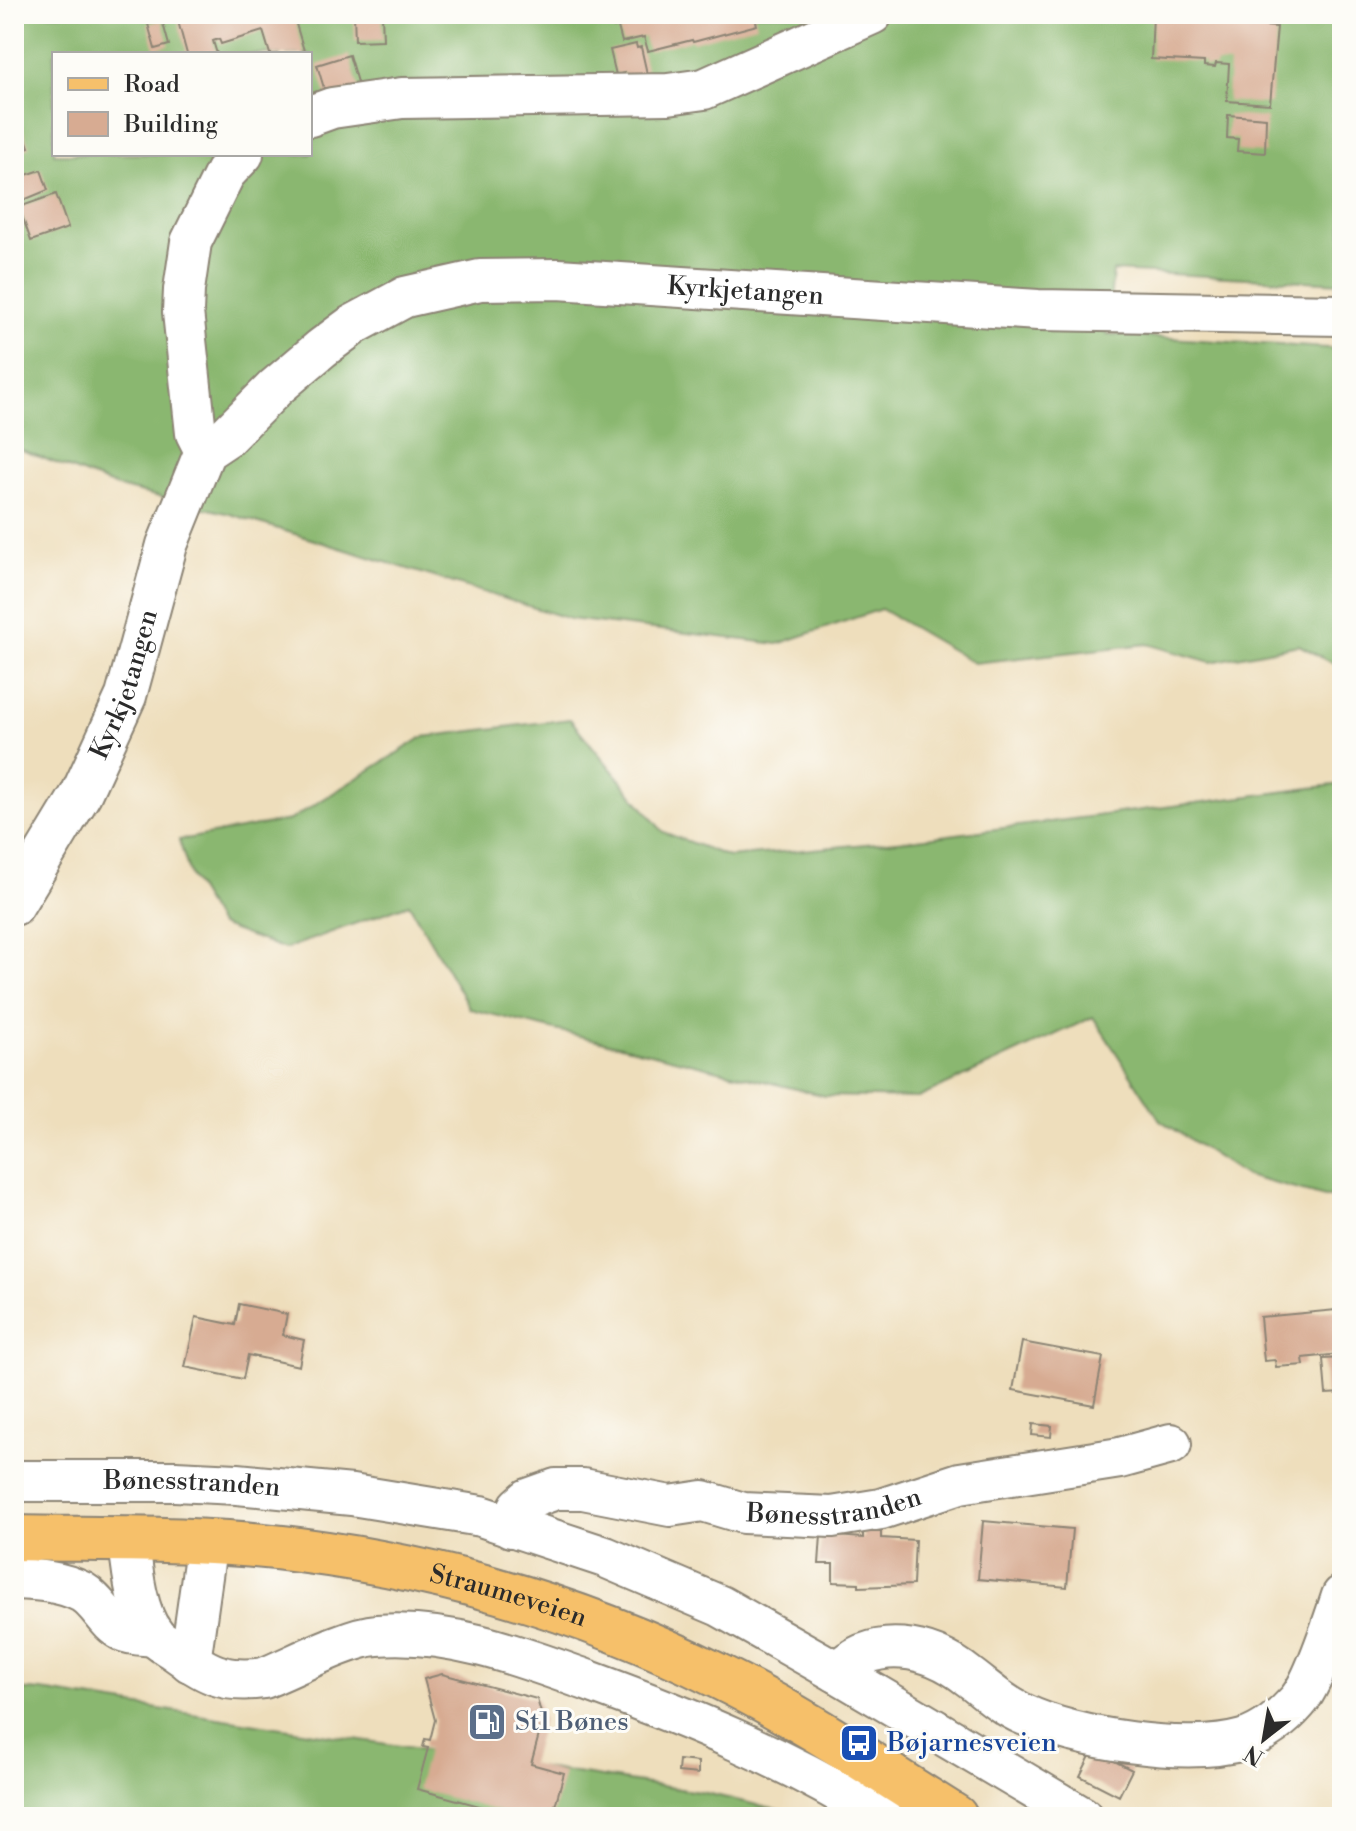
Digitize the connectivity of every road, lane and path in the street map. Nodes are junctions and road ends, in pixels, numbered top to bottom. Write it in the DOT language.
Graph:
graph roads {
  1 [pos="872,14"];
  2 [pos="312,115"];
  3 [pos="241,156"];
  4 [pos="1342,315"];
  5 [pos="205,451"];
  6 [pos="14,905"];
  7 [pos="1171,1444"];
  8 [pos="14,1481"];
  9 [pos="511,1527"];
  10 [pos="14,1538"];
  11 [pos="129,1541"];
  12 [pos="207,1541"];
  13 [pos="14,1579"];
  14 [pos="1342,1596"];
  15 [pos="154,1636"];
  16 [pos="190,1662"];
  17 [pos="837,1672"];
  18 [pos="881,1817"];
  19 [pos="955,1817"];
  20 [pos="1082,1817"];
  1 -- 2 [label="street"];
  3 -- 5 [label="street"];
  4 -- 5 [label="street, Kyrkjetangen"];
  5 -- 6 [label="street, Kyrkjetangen"];
  7 -- 9 [label="street, Bønesstranden"];
  8 -- 9 [label="street, Bønesstranden"];
  9 -- 17 [label="street, Bønesstranden"];
  10 -- 11 [label="main road, Straumeveien"];
  11 -- 12 [label="main road, Straumeveien"];
  11 -- 15 [label="street"];
  12 -- 16 [label="street"];
  12 -- 19 [label="main road, Straumeveien"];
  13 -- 15 [label="street"];
  14 -- 17 [label="street"];
  15 -- 16 [label="street"];
  16 -- 18 [label="street"];
  17 -- 20 [label="street, Bønesstranden"];
}
